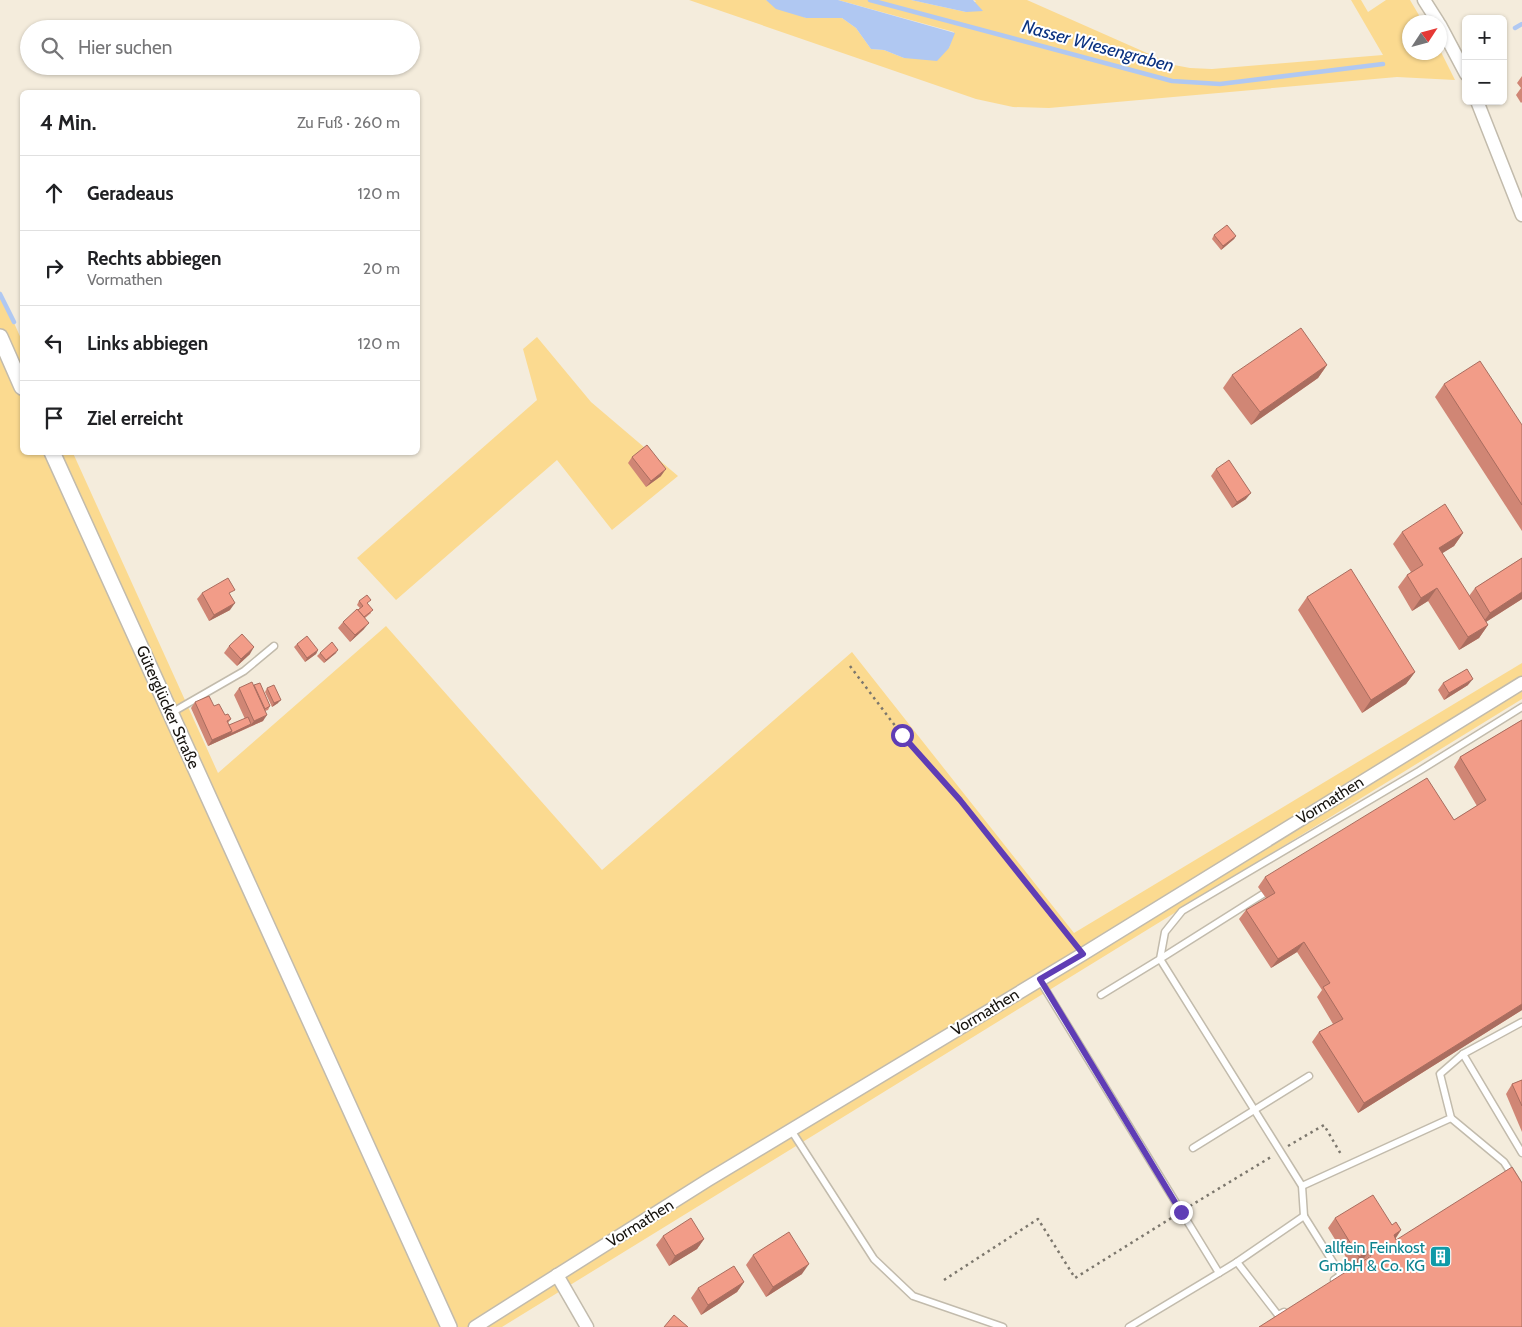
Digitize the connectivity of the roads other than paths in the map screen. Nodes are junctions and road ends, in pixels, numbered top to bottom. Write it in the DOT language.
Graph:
graph roads {
  1 [pos="1424,0"];
  2 [pos="1433,15"];
  3 [pos="1447,39"];
  4 [pos="1462,67"];
  5 [pos="1479,105"];
  6 [pos="1522,214"];
  7 [pos="0,337"];
  8 [pos="20,382"];
  9 [pos="53,455"];
  10 [pos="274,646"];
  11 [pos="1522,682"];
  12 [pos="1522,707"];
  13 [pos="170,713"];
  14 [pos="1263,894"];
  15 [pos="1160,958"];
  16 [pos="1040,979"];
  17 [pos="1101,995"];
  18 [pos="1522,1022"];
  19 [pos="1463,1054"];
  20 [pos="1309,1076"];
  21 [pos="1255,1110"];
  22 [pos="1451,1118"];
  23 [pos="791,1130"];
  24 [pos="1194,1148"];
  25 [pos="1522,1153"];
  26 [pos="1302,1186"];
  27 [pos="1522,1190"];
  28 [pos="1304,1216"];
  29 [pos="1237,1262"];
  30 [pos="1219,1273"];
  31 [pos="557,1275"];
  32 [pos="1325,1285"];
  33 [pos="1294,1305"];
  34 [pos="449,1327"];
  35 [pos="475,1327"];
  36 [pos="587,1327"];
  37 [pos="1002,1327"];
  38 [pos="1129,1327"];
  1 -- 2 [label="street"];
  3 -- 4 [label="street"];
  5 -- 6 [label="street"];
  7 -- 8 [label="street"];
  9 -- 13 [label="street, Güterglücker Straße"];
  10 -- 13 [label="lane"];
  11 -- 16 [label="street, Vormathen"];
  12 -- 15 [label="lane"];
  13 -- 34 [label="street, Güterglücker Straße"];
  14 -- 15 [label="lane"];
  15 -- 17 [label="lane"];
  15 -- 21 [label="lane"];
  16 -- 23 [label="street, Vormathen"];
  16 -- 30 [label="lane"];
  18 -- 19 [label="lane"];
  19 -- 22 [label="lane"];
  19 -- 25 [label="lane"];
  20 -- 21 [label="lane"];
  21 -- 24 [label="lane"];
  21 -- 26 [label="lane"];
  22 -- 26 [label="lane"];
  22 -- 27 [label="lane"];
  23 -- 31 [label="street, Vormathen"];
  23 -- 37 [label="lane"];
  26 -- 28 [label="lane"];
  28 -- 29 [label="lane"];
  28 -- 32 [label="lane"];
  29 -- 30 [label="lane"];
  29 -- 33 [label="lane"];
  30 -- 38 [label="lane"];
  31 -- 35 [label="street, Vormathen"];
  31 -- 36 [label="street"];
}
